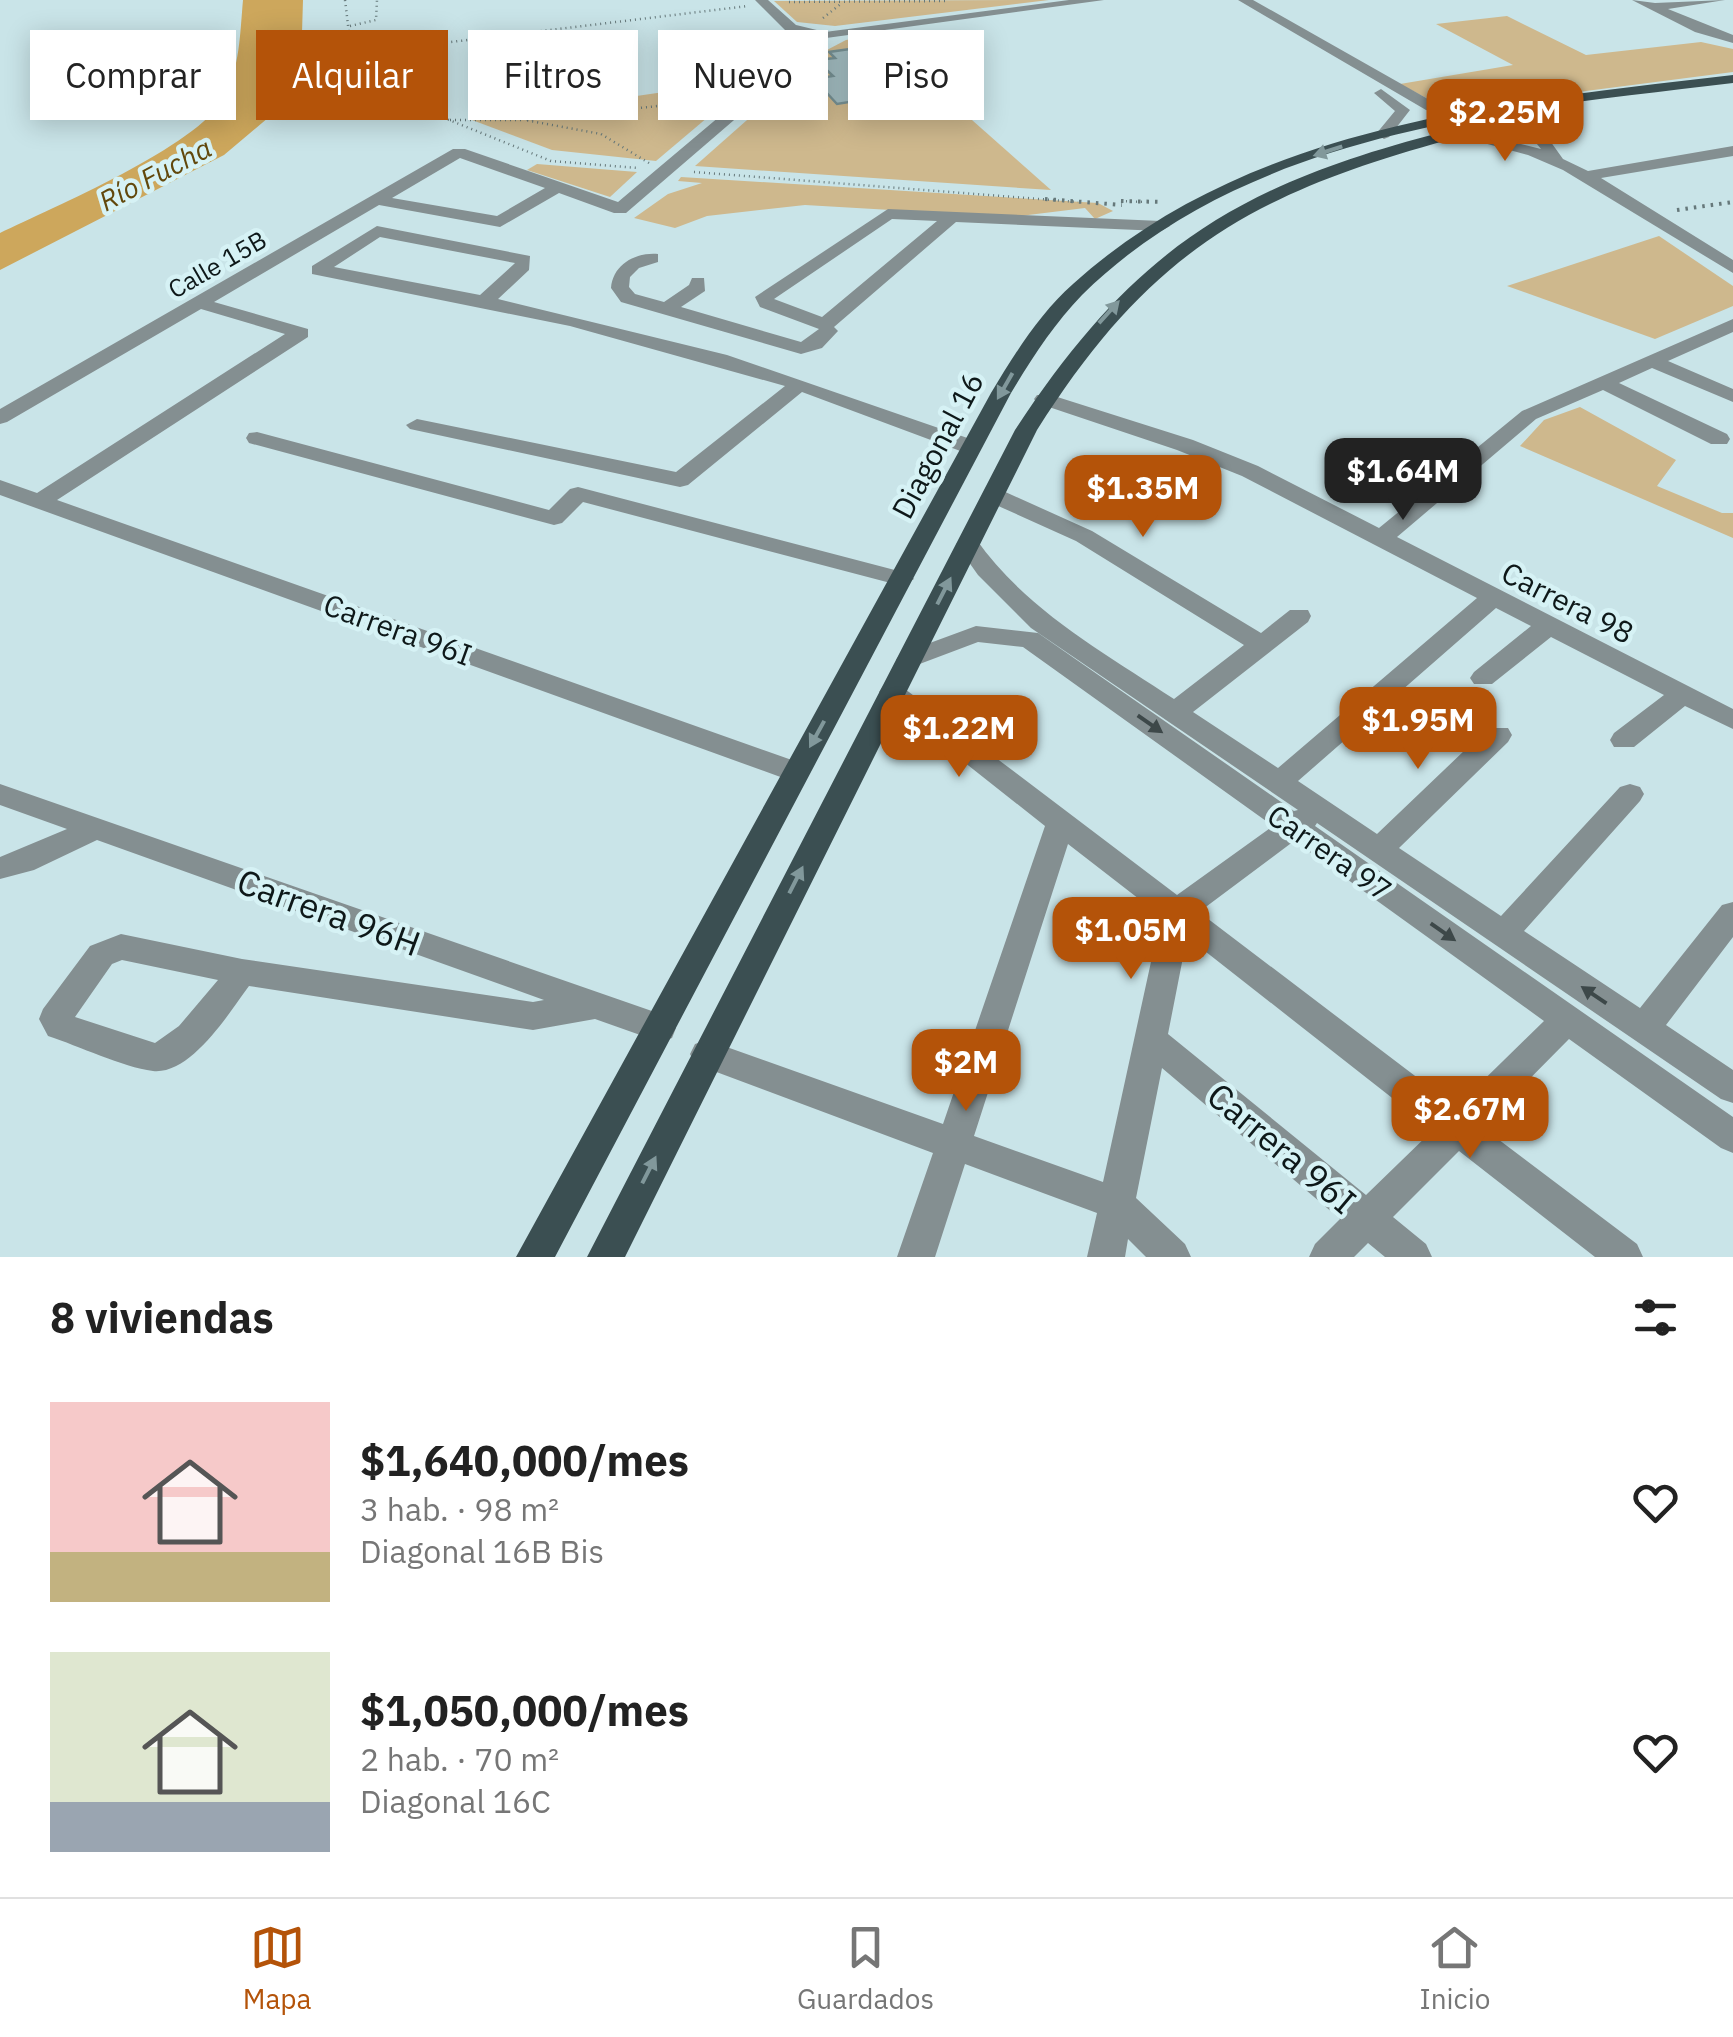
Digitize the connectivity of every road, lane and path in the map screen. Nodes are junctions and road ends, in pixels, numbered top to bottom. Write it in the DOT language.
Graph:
graph roads {
  1 [pos="377,0"];
  2 [pos="1098,0"];
  3 [pos="1638,0"];
  4 [pos="1719,0"];
  5 [pos="952,1"];
  6 [pos="763,2"];
  7 [pos="844,2"];
  8 [pos="1238,3"];
  9 [pos="1654,7"];
  10 [pos="1733,7"];
  11 [pos="349,26"];
  12 [pos="814,30"];
  13 [pos="1733,38"];
  14 [pos="448,42"];
  15 [pos="1334,53"];
  16 [pos="1316,56"];
  17 [pos="1733,79"];
  18 [pos="1733,92"];
  19 [pos="1477,114"];
  20 [pos="1557,116"];
  21 [pos="525,120"];
  22 [pos="725,120"];
  23 [pos="1384,134"];
  24 [pos="1458,134"];
  25 [pos="1733,151"];
  26 [pos="1560,162"];
  27 [pos="666,170"];
  28 [pos="1584,176"];
  29 [pos="558,187"];
  30 [pos="376,200"];
  31 [pos="1108,200"];
  32 [pos="1733,202"];
  33 [pos="1159,213"];
  34 [pos="1660,213"];
  35 [pos="951,218"];
  36 [pos="1733,248"];
  37 [pos="1705,251"];
  38 [pos="652,258"];
  39 [pos="1733,268"];
  40 [pos="698,282"];
  41 [pos="487,299"];
  42 [pos="199,303"];
  43 [pos="664,310"];
  44 [pos="1733,325"];
  45 [pos="828,331"];
  46 [pos="1708,335"];
  47 [pos="1733,346"];
  48 [pos="1650,360"];
  49 [pos="1600,381"];
  50 [pos="799,385"];
  51 [pos="1733,396"];
  52 [pos="1044,398"];
  53 [pos="0,418"];
  54 [pos="416,425"];
  55 [pos="257,438"];
  56 [pos="1719,439"];
  57 [pos="972,447"];
  58 [pos="0,486"];
  59 [pos="993,495"];
  60 [pos="40,501"];
  61 [pos="1379,540"];
  62 [pos="968,544"];
  63 [pos="902,578"];
  64 [pos="1492,598"];
  65 [pos="1299,616"];
  66 [pos="1548,626"];
  67 [pos="1262,646"];
  68 [pos="909,660"];
  69 [pos="1483,678"];
  70 [pos="892,692"];
  71 [pos="1683,694"];
  72 [pos="1174,713"];
  73 [pos="1733,720"];
  74 [pos="1498,735"];
  75 [pos="1624,740"];
  76 [pos="796,772"];
  77 [pos="1278,782"];
  78 [pos="0,794"];
  79 [pos="1630,794"];
  80 [pos="1305,818"];
  81 [pos="1061,822"];
  82 [pos="96,828"];
  83 [pos="1379,850"];
  84 [pos="0,868"];
  85 [pos="1177,912"];
  86 [pos="1733,914"];
  87 [pos="1503,934"];
  88 [pos="242,972"];
  89 [pos="592,1006"];
  90 [pos="1567,1020"];
  91 [pos="660,1028"];
  92 [pos="1644,1028"];
  93 [pos="1152,1038"];
  94 [pos="708,1054"];
  95 [pos="1733,1088"];
  96 [pos="1457,1128"];
  97 [pos="1733,1137"];
  98 [pos="954,1144"];
  99 [pos="1117,1204"];
  100 [pos="1366,1219"];
  101 [pos="535,1257"];
  102 [pos="606,1257"];
  103 [pos="916,1257"];
  104 [pos="1106,1257"];
  105 [pos="1172,1257"];
  106 [pos="1328,1257"];
  107 [pos="1412,1257"];
  108 [pos="1624,1257"];
  1 -- 11 [label="path"];
  2 -- 12 [label="street"];
  3 -- 9 [label="street"];
  4 -- 9 [label="street"];
  4 -- 10 [label="street"];
  5 -- 7 [label="path"];
  6 -- 7 [label="path"];
  6 -- 12 [label="street"];
  6 -- 14 [label="path"];
  7 -- 12 [label="path"];
  8 -- 15 [label="street"];
  8 -- 16 [label="street"];
  9 -- 13 [label="street"];
  15 -- 16 [label="street"];
  15 -- 19 [label="street"];
  16 -- 23 [label="street"];
  17 -- 19 [label="main road, Diagonal 16"];
  18 -- 20 [label="main road"];
  19 -- 23 [label="main road, Diagonal 16"];
  20 -- 24 [label="main road"];
  20 -- 26 [label="street"];
  21 -- 27 [label="path"];
  22 -- 27 [label="street"];
  23 -- 33 [label="main road, Diagonal 16, one-way"];
  24 -- 26 [label="street"];
  52 -- 24 [label="main road, one-way"];
  25 -- 28 [label="street"];
  26 -- 28 [label="street"];
  27 -- 29 [label="street"];
  28 -- 37 [label="street"];
  29 -- 30 [label="street"];
  29 -- 30 [label="street, Calle 15B"];
  30 -- 42 [label="street, Calle 15B"];
  31 -- 33 [label="path"];
  32 -- 34 [label="path"];
  33 -- 35 [label="street"];
  33 -- 57 [label="main road, Diagonal 16, one-way"];
  35 -- 35 [label="street"];
  36 -- 37 [label="street"];
  37 -- 39 [label="street"];
  38 -- 43 [label="street"];
  40 -- 43 [label="street"];
  41 -- 41 [label="street"];
  41 -- 50 [label="street"];
  42 -- 53 [label="street, Calle 15B"];
  42 -- 60 [label="street"];
  43 -- 45 [label="street"];
  44 -- 46 [label="street"];
  46 -- 47 [label="street"];
  46 -- 48 [label="street"];
  48 -- 49 [label="street"];
  48 -- 51 [label="street"];
  49 -- 56 [label="street"];
  49 -- 61 [label="street"];
  50 -- 54 [label="street"];
  50 -- 57 [label="street"];
  52 -- 59 [label="main road"];
  52 -- 61 [label="street, Carrera 98"];
  55 -- 63 [label="street"];
  57 -- 63 [label="main road, Diagonal 16"];
  58 -- 60 [label="street, Carrera 96I"];
  59 -- 62 [label="main road"];
  59 -- 67 [label="street"];
  60 -- 76 [label="street, Carrera 96I"];
  61 -- 64 [label="street, Carrera 98"];
  68 -- 62 [label="main road, one-way"];
  62 -- 72 [label="street, Carrera 97"];
  63 -- 76 [label="main road, Diagonal 16, one-way"];
  64 -- 66 [label="street, Carrera 98"];
  64 -- 77 [label="street"];
  65 -- 67 [label="street"];
  66 -- 69 [label="street"];
  66 -- 71 [label="street, Carrera 98"];
  67 -- 72 [label="street"];
  68 -- 70 [label="main road"];
  68 -- 80 [label="street, Carrera 97, one-way"];
  70 -- 81 [label="street"];
  94 -- 70 [label="main road, one-way"];
  71 -- 73 [label="street, Carrera 98"];
  71 -- 75 [label="street"];
  72 -- 77 [label="street, Carrera 97"];
  74 -- 83 [label="street"];
  76 -- 91 [label="main road, Diagonal 16"];
  77 -- 80 [label="street, Carrera 97"];
  78 -- 82 [label="street, Carrera 96H"];
  79 -- 87 [label="street"];
  80 -- 83 [label="street, Carrera 97"];
  80 -- 85 [label="street"];
  80 -- 90 [label="street, Carrera 97, one-way"];
  81 -- 85 [label="street"];
  81 -- 98 [label="street"];
  82 -- 84 [label="street"];
  82 -- 89 [label="street, Carrera 96H"];
  83 -- 87 [label="street, Carrera 97"];
  85 -- 93 [label="street"];
  85 -- 96 [label="street"];
  86 -- 92 [label="street"];
  92 -- 87 [label="street, Carrera 97, one-way"];
  88 -- 88 [label="street"];
  88 -- 89 [label="street"];
  89 -- 91 [label="street, Carrera 96H"];
  90 -- 96 [label="street"];
  90 -- 97 [label="street, Carrera 97"];
  91 -- 101 [label="main road, Diagonal 16"];
  92 -- 95 [label="street, Carrera 97"];
  93 -- 99 [label="street"];
  93 -- 100 [label="street, Carrera 96I"];
  94 -- 98 [label="street"];
  102 -- 94 [label="main road, one-way"];
  96 -- 100 [label="street"];
  96 -- 108 [label="street"];
  98 -- 99 [label="street"];
  98 -- 103 [label="street"];
  99 -- 104 [label="street"];
  99 -- 105 [label="street"];
  100 -- 106 [label="street"];
  100 -- 107 [label="street, Carrera 96I"];
}
